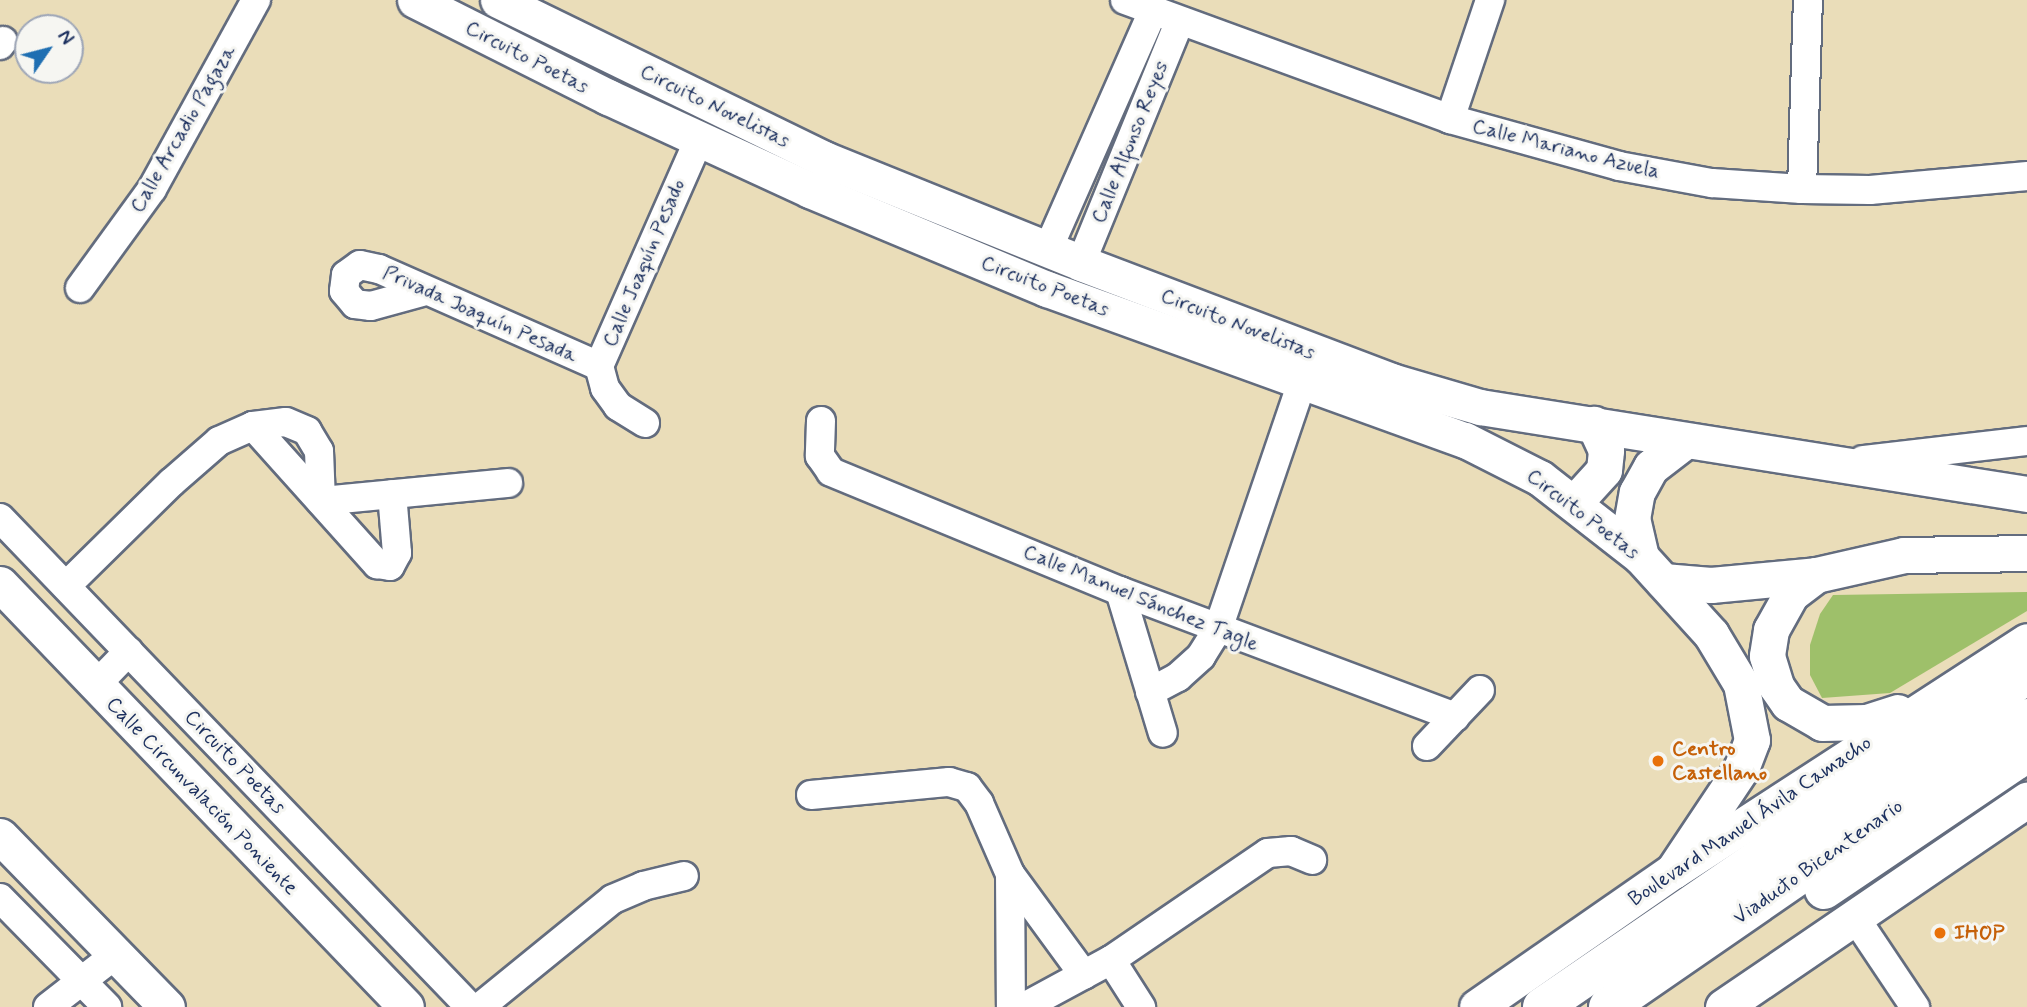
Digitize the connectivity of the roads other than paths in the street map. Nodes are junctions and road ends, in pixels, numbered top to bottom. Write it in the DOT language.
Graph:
graph roads {
  1 [pos="256,0"];
  2 [pos="415,0"];
  3 [pos="498,0"];
  4 [pos="1125,0"];
  5 [pos="1490,0"];
  6 [pos="1808,0"];
  7 [pos="1153,12"];
  8 [pos="1180,21"];
  9 [pos="1450,119"];
  10 [pos="699,139"];
  11 [pos="2027,176"];
  12 [pos="1802,189"];
  13 [pos="1048,249"];
  14 [pos="1080,264"];
  15 [pos="80,288"];
  16 [pos="422,292"];
  17 [pos="602,377"];
  18 [pos="1302,382"];
  19 [pos="821,421"];
  20 [pos="645,423"];
  21 [pos="1594,424"];
  22 [pos="1685,441"];
  23 [pos="2027,441"];
  24 [pos="1843,463"];
  25 [pos="508,483"];
  26 [pos="392,494"];
  27 [pos="2027,494"];
  28 [pos="321,501"];
  29 [pos="1575,502"];
  30 [pos="0,518"];
  31 [pos="2027,553"];
  32 [pos="1652,569"];
  33 [pos="1816,575"];
  34 [pos="0,584"];
  35 [pos="66,586"];
  36 [pos="1120,591"];
  37 [pos="1218,629"];
  38 [pos="2027,642"];
  39 [pos="128,651"];
  40 [pos="2027,675"];
  41 [pos="96,685"];
  42 [pos="1480,690"];
  43 [pos="1150,692"];
  44 [pos="1934,699"];
  45 [pos="1455,717"];
  46 [pos="2027,718"];
  47 [pos="1163,733"];
  48 [pos="1427,746"];
  49 [pos="2027,753"];
  50 [pos="811,795"];
  51 [pos="2027,800"];
  52 [pos="2027,825"];
  53 [pos="0,836"];
  54 [pos="1940,859"];
  55 [pos="1312,860"];
  56 [pos="1674,872"];
  57 [pos="1010,874"];
  58 [pos="684,876"];
  59 [pos="0,898"];
  60 [pos="1854,916"];
  61 [pos="115,955"];
  62 [pos="1111,960"];
  63 [pos="1084,975"];
  64 [pos="82,981"];
  65 [pos="48,1007"];
  66 [pos="107,1007"];
  67 [pos="167,1007"];
  68 [pos="406,1007"];
  69 [pos="470,1007"];
  70 [pos="480,1007"];
  71 [pos="1011,1007"];
  72 [pos="1024,1007"];
  73 [pos="1141,1007"];
  74 [pos="1477,1007"];
  75 [pos="1542,1007"];
  76 [pos="1608,1007"];
  77 [pos="1651,1007"];
  78 [pos="1723,1007"];
  79 [pos="1915,1007"];
  1 -- 15 [label="street, Calle Arcadio Pagaza"];
  2 -- 10 [label="main road, Circuito Poetas"];
  3 -- 13 [label="main road, Circuito Novelistas"];
  4 -- 7 [label="street, Calle Mariano Azuela"];
  5 -- 9 [label="street"];
  6 -- 12 [label="street"];
  7 -- 8 [label="street, Calle Mariano Azuela"];
  7 -- 13 [label="street, Calle Alfonso Reyes"];
  8 -- 9 [label="street, Calle Mariano Azuela"];
  8 -- 14 [label="street, Calle Alfonso Reyes"];
  9 -- 12 [label="street, Calle Mariano Azuela"];
  10 -- 17 [label="street, Calle Joaquín Pesado"];
  10 -- 18 [label="main road, Circuito Poetas"];
  11 -- 12 [label="street, Calle Mariano Azuela"];
  13 -- 14 [label="main road, Circuito Novelistas"];
  14 -- 21 [label="main road, Circuito Novelistas"];
  16 -- 16 [label="street, Privada Joaquín Pesada"];
  16 -- 17 [label="street, Privada Joaquín Pesada"];
  17 -- 20 [label="street"];
  18 -- 29 [label="main road, Circuito Poetas"];
  18 -- 37 [label="street"];
  19 -- 36 [label="street, Calle Manuel Sánchez Tagle"];
  21 -- 22 [label="main road, Circuito Novelistas"];
  21 -- 29 [label="main road"];
  22 -- 24 [label="main road, Circuito Novelistas"];
  22 -- 32 [label="main road"];
  23 -- 24 [label="street, Circuito Novelistas"];
  24 -- 27 [label="main road"];
  25 -- 26 [label="street"];
  26 -- 28 [label="street"];
  26 -- 28 [label="street"];
  28 -- 35 [label="street"];
  29 -- 32 [label="main road, Circuito Poetas"];
  30 -- 35 [label="street, Circuito Poetas"];
  31 -- 33 [label="main road"];
  32 -- 33 [label="main road"];
  32 -- 56 [label="main road, Circuito Poetas"];
  33 -- 44 [label="main road"];
  34 -- 41 [label="main road, Calle Circunvalación Poniente"];
  35 -- 39 [label="street, Circuito Poetas"];
  36 -- 37 [label="street, Calle Manuel Sánchez Tagle"];
  36 -- 43 [label="street"];
  37 -- 43 [label="street"];
  37 -- 45 [label="street, Calle Manuel Sánchez Tagle"];
  38 -- 44 [label="main road, Boulevard Manuel Ávila Camacho"];
  39 -- 41 [label="street"];
  39 -- 69 [label="street, Circuito Poetas"];
  40 -- 75 [label="highway, Boulevard Manuel Ávila Camacho"];
  41 -- 68 [label="main road, Calle Circunvalación Poniente"];
  42 -- 45 [label="street"];
  43 -- 47 [label="street"];
  44 -- 56 [label="main road, Boulevard Manuel Ávila Camacho"];
  45 -- 48 [label="street"];
  46 -- 76 [label="highway, Viaducto Bicentenario"];
  49 -- 77 [label="highway"];
  50 -- 57 [label="street"];
  51 -- 54 [label="main road"];
  52 -- 54 [label="main road"];
  53 -- 61 [label="main road"];
  54 -- 60 [label="main road"];
  55 -- 62 [label="street"];
  56 -- 74 [label="main road, Boulevard Manuel Ávila Camacho"];
  57 -- 63 [label="street"];
  57 -- 71 [label="street"];
  58 -- 70 [label="street"];
  59 -- 64 [label="street"];
  60 -- 78 [label="main road"];
  60 -- 79 [label="street"];
  61 -- 64 [label="street"];
  61 -- 67 [label="main road"];
  62 -- 63 [label="street"];
  62 -- 73 [label="street"];
  63 -- 72 [label="street"];
  64 -- 65 [label="street"];
  64 -- 66 [label="street"];
}
